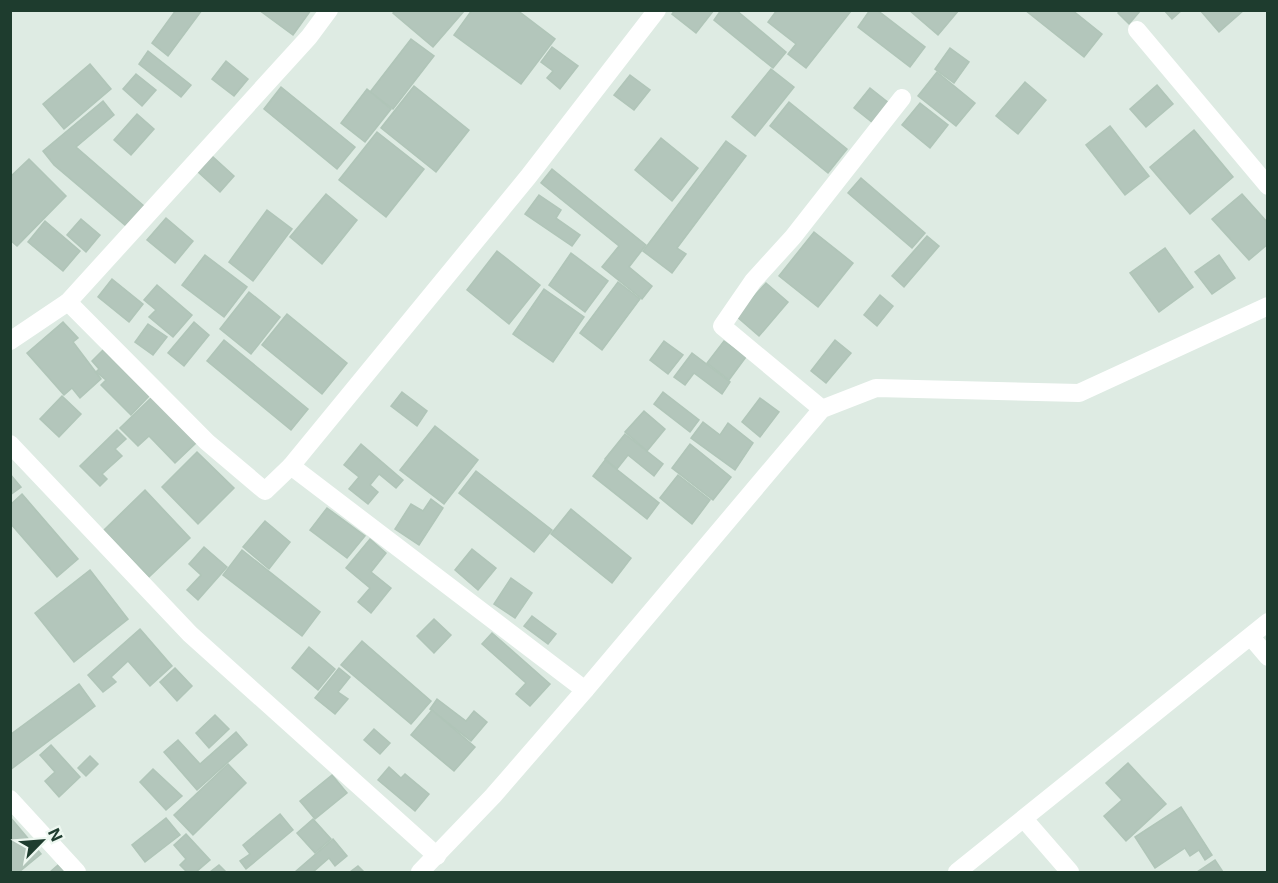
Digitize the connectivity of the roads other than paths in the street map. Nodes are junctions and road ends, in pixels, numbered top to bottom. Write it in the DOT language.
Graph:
graph roads {
  1 [pos="329,10"];
  2 [pos="657,10"];
  3 [pos="1137,30"];
  4 [pos="902,98"];
  5 [pos="1268,186"];
  6 [pos="68,302"];
  7 [pos="1268,306"];
  8 [pos="10,341"];
  9 [pos="822,409"];
  10 [pos="10,444"];
  11 [pos="291,466"];
  12 [pos="1268,622"];
  13 [pos="1251,637"];
  14 [pos="1268,657"];
  15 [pos="585,690"];
  16 [pos="10,799"];
  17 [pos="1024,819"];
  18 [pos="437,856"];
  19 [pos="77,873"];
  20 [pos="420,873"];
  21 [pos="957,873"];
  22 [pos="1070,873"];
  1 -- 6 [label="street"];
  2 -- 11 [label="street"];
  3 -- 5 [label="street"];
  4 -- 9 [label="street"];
  6 -- 8 [label="street"];
  6 -- 11 [label="street"];
  7 -- 9 [label="street"];
  9 -- 15 [label="street"];
  10 -- 18 [label="street"];
  11 -- 15 [label="street"];
  12 -- 13 [label="street"];
  13 -- 14 [label="street"];
  13 -- 17 [label="street"];
  15 -- 18 [label="street"];
  16 -- 19 [label="street"];
  17 -- 21 [label="street"];
  17 -- 22 [label="street"];
  18 -- 20 [label="street"];
}
